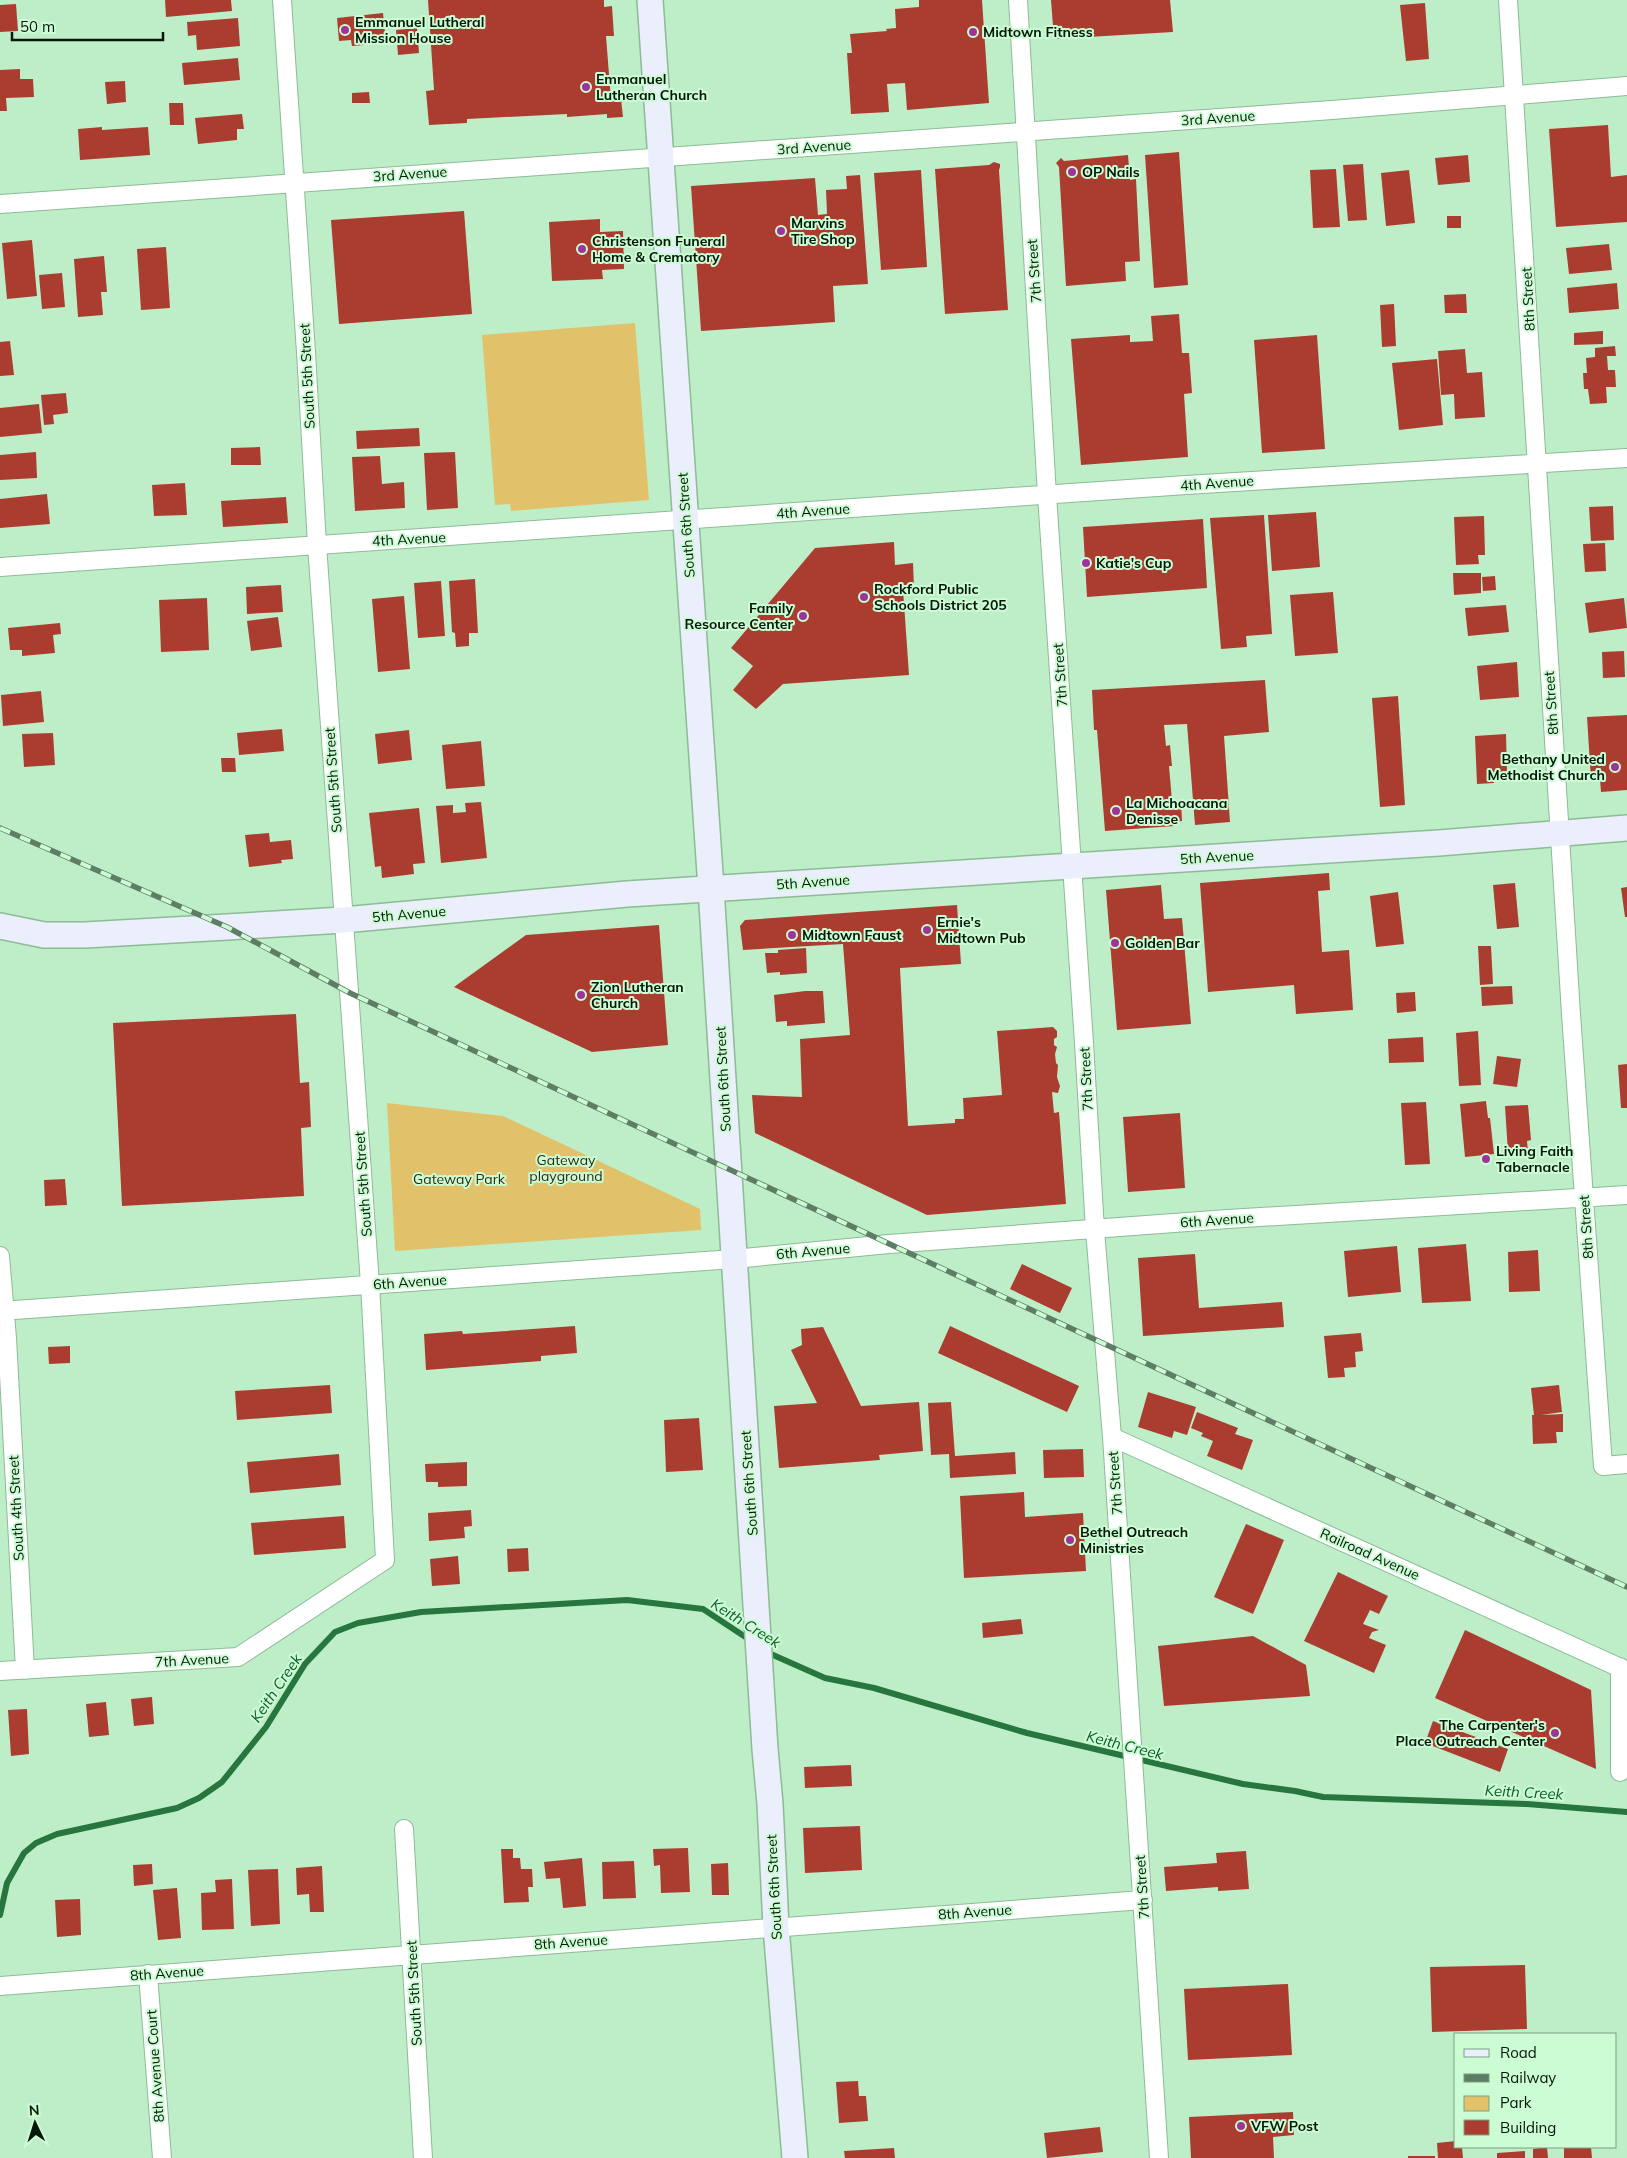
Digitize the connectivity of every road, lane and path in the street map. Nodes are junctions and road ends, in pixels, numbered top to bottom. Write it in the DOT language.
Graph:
graph roads {
  1 [pos="282,0"];
  2 [pos="650,0"];
  3 [pos="1018,0"];
  4 [pos="1508,0"];
  5 [pos="1627,86"];
  6 [pos="1516,96"];
  7 [pos="1025,131"];
  8 [pos="661,158"];
  9 [pos="293,182"];
  10 [pos="0,204"];
  11 [pos="1627,458"];
  12 [pos="1538,464"];
  13 [pos="1047,495"];
  14 [pos="686,521"];
  15 [pos="316,545"];
  16 [pos="0,567"];
  17 [pos="1627,828"];
  18 [pos="1560,834"];
  19 [pos="1072,865"];
  20 [pos="711,888"];
  21 [pos="343,920"];
  22 [pos="0,926"];
  23 [pos="1627,1195"];
  24 [pos="1584,1198"];
  25 [pos="1095,1230"];
  26 [pos="0,1256"];
  27 [pos="734,1258"];
  28 [pos="370,1284"];
  29 [pos="2,1310"];
  30 [pos="1112,1437"];
  31 [pos="1627,1464"];
  32 [pos="385,1560"];
  33 [pos="1623,1669"];
  34 [pos="25,1670"];
  35 [pos="0,1671"];
  36 [pos="1620,1772"];
  37 [pos="404,1829"];
  38 [pos="1143,1900"];
  39 [pos="776,1928"];
  40 [pos="412,1954"];
  41 [pos="148,1974"];
  42 [pos="0,1986"];
  43 [pos="162,2158"];
  44 [pos="423,2158"];
  45 [pos="795,2158"];
  46 [pos="1159,2158"];
  1 -- 9 [label="street, South 5th Street"];
  2 -- 8 [label="street, South 6th Street"];
  3 -- 7 [label="street, 7th Street"];
  4 -- 6 [label="street, 8th Street"];
  5 -- 6 [label="street, 3rd Avenue"];
  6 -- 7 [label="street, 3rd Avenue"];
  6 -- 12 [label="street, 8th Street"];
  7 -- 8 [label="street, 3rd Avenue"];
  7 -- 13 [label="street, 7th Street"];
  8 -- 9 [label="street, 3rd Avenue"];
  8 -- 14 [label="street, South 6th Street"];
  9 -- 10 [label="street, 3rd Avenue"];
  9 -- 15 [label="street, South 5th Street"];
  11 -- 12 [label="street, 4th Avenue"];
  12 -- 13 [label="street, 4th Avenue"];
  12 -- 18 [label="street, 8th Street"];
  13 -- 14 [label="street, 4th Avenue"];
  13 -- 19 [label="street, 7th Street"];
  14 -- 15 [label="street, 4th Avenue"];
  14 -- 20 [label="street, South 6th Street"];
  15 -- 16 [label="street, 4th Avenue"];
  15 -- 21 [label="street, South 5th Street"];
  17 -- 18 [label="street, 5th Avenue"];
  18 -- 19 [label="street, 5th Avenue"];
  18 -- 24 [label="street, 8th Street"];
  19 -- 20 [label="street, 5th Avenue"];
  19 -- 25 [label="street, 7th Street"];
  20 -- 21 [label="street, 5th Avenue"];
  20 -- 27 [label="street, South 6th Street"];
  21 -- 22 [label="street, 5th Avenue"];
  21 -- 28 [label="street, South 5th Street"];
  23 -- 24 [label="street, 6th Avenue"];
  24 -- 25 [label="street, 6th Avenue"];
  24 -- 31 [label="street, 8th Street"];
  25 -- 27 [label="street, 6th Avenue"];
  25 -- 30 [label="street, 7th Street"];
  26 -- 29 [label="street, South 4th Street"];
  27 -- 28 [label="street, 6th Avenue"];
  27 -- 39 [label="street, South 6th Street"];
  28 -- 29 [label="street, 6th Avenue"];
  28 -- 32 [label="street, South 5th Street"];
  29 -- 34 [label="street, South 4th Street"];
  30 -- 33 [label="street, Railroad Avenue"];
  30 -- 38 [label="street, 7th Street"];
  32 -- 34 [label="street, 7th Avenue"];
  33 -- 36 [label="street"];
  34 -- 35 [label="street, 7th Avenue"];
  37 -- 40 [label="street, South 5th Street"];
  38 -- 39 [label="street, 8th Avenue"];
  38 -- 46 [label="street, 7th Street"];
  39 -- 40 [label="street, 8th Avenue"];
  39 -- 45 [label="street, South 6th Street"];
  40 -- 41 [label="street, 8th Avenue"];
  40 -- 44 [label="street, South 5th Street"];
  41 -- 42 [label="street, 8th Avenue"];
  41 -- 43 [label="street, 8th Avenue Court"];
}
